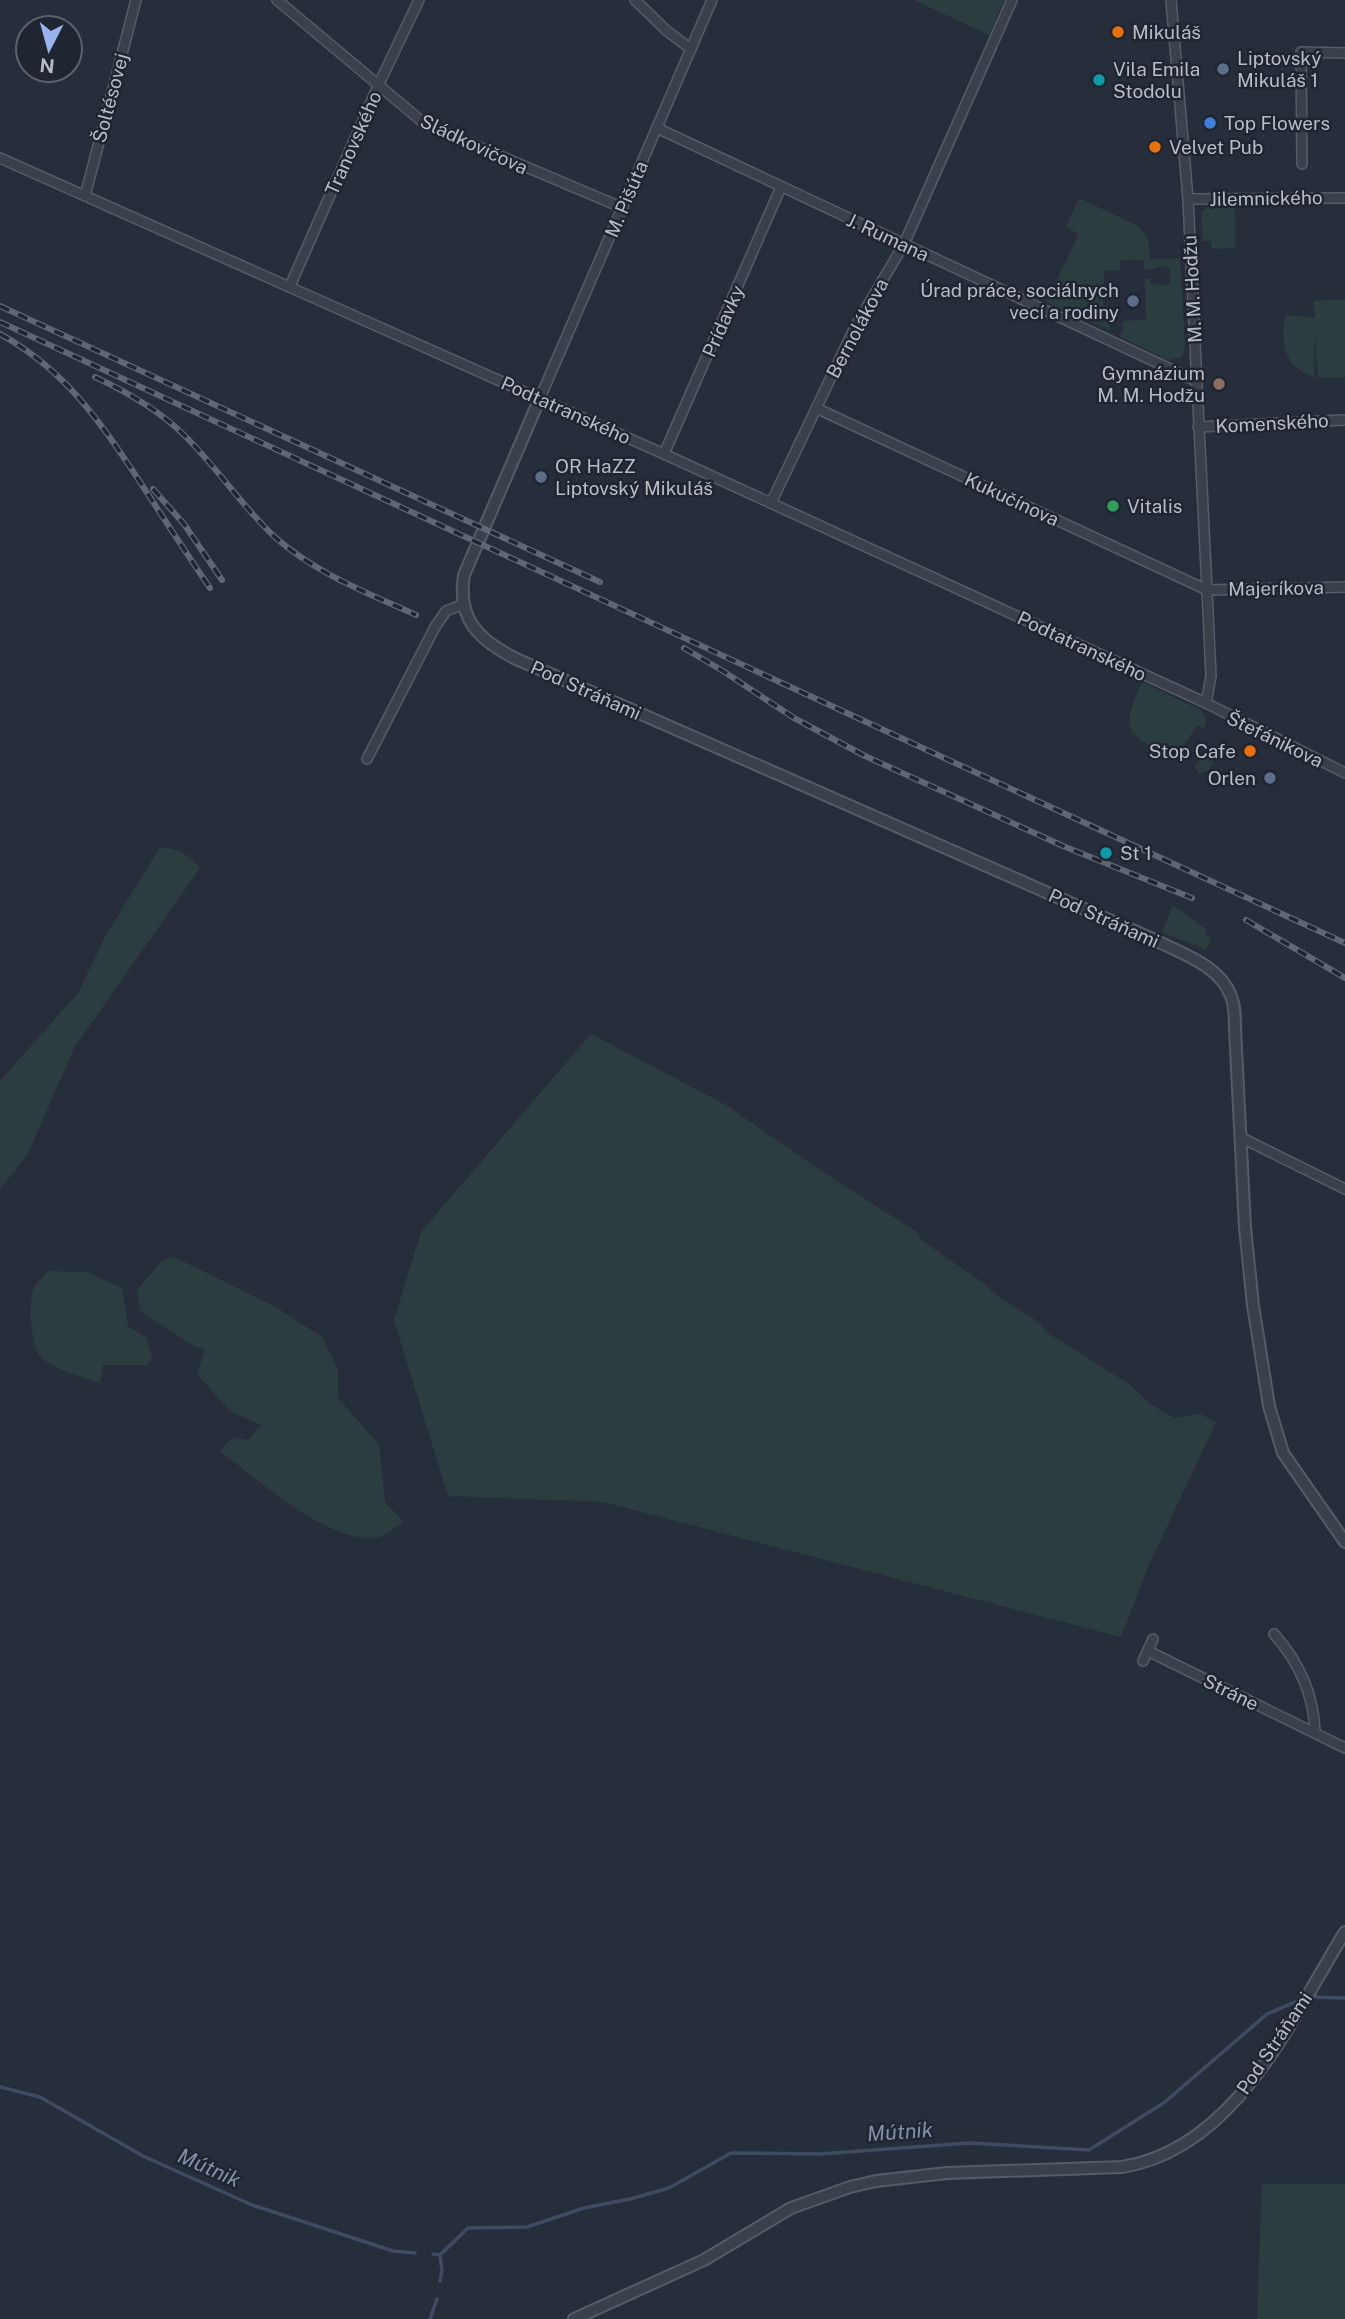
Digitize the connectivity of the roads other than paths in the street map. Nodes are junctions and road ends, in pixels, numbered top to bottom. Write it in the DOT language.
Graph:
graph roads {
  1 [pos="136,0"];
  2 [pos="277,0"];
  3 [pos="419,0"];
  4 [pos="635,0"];
  5 [pos="712,0"];
  6 [pos="1012,0"];
  7 [pos="1171,0"];
  8 [pos="691,49"];
  9 [pos="1345,53"];
  10 [pos="378,86"];
  11 [pos="657,128"];
  12 [pos="0,158"];
  13 [pos="1302,164"];
  14 [pos="781,187"];
  15 [pos="85,196"];
  16 [pos="1345,198"];
  17 [pos="1188,199"];
  18 [pos="623,208"];
  19 [pos="904,244"];
  20 [pos="290,286"];
  21 [pos="1196,381"];
  22 [pos="540,398"];
  23 [pos="816,408"];
  24 [pos="1345,420"];
  25 [pos="1198,427"];
  26 [pos="664,454"];
  27 [pos="771,503"];
  28 [pos="1345,587"];
  29 [pos="1207,590"];
  30 [pos="464,604"];
  31 [pos="1206,703"];
  32 [pos="367,759"];
  33 [pos="1345,773"];
  34 [pos="1240,1137"];
  35 [pos="1345,1189"];
  36 [pos="1345,1542"];
  37 [pos="1274,1634"];
  38 [pos="1153,1639"];
  39 [pos="1148,1651"];
  40 [pos="1143,1661"];
  41 [pos="1315,1733"];
  42 [pos="1345,1748"];
  43 [pos="1345,1932"];
  44 [pos="574,2319"];
  1 -- 15 [label="street, Šoltésovej"];
  2 -- 10 [label="street, Sládkovičova"];
  3 -- 10 [label="street, Tranovského"];
  4 -- 8 [label="street"];
  5 -- 8 [label="street, M. Pišúta"];
  6 -- 19 [label="street, Bernolákova"];
  7 -- 17 [label="street, M. M. Hodžu"];
  8 -- 11 [label="street, M. Pišúta"];
  9 -- 13 [label="street"];
  10 -- 18 [label="street, Sládkovičova"];
  10 -- 20 [label="street, Tranovského"];
  11 -- 14 [label="street, J. Rumana"];
  11 -- 18 [label="street, M. Pišúta"];
  12 -- 15 [label="street, Podtatranského"];
  14 -- 19 [label="street, J. Rumana"];
  14 -- 26 [label="street, Prídavky"];
  15 -- 20 [label="street, Podtatranského"];
  16 -- 17 [label="street, Jilemnického"];
  17 -- 21 [label="street, M. M. Hodžu"];
  18 -- 22 [label="street, M. Pišúta"];
  19 -- 21 [label="street, J. Rumana"];
  19 -- 23 [label="street, Bernolákova"];
  20 -- 22 [label="street, Podtatranského"];
  21 -- 25 [label="street, M. M. Hodžu"];
  22 -- 26 [label="street, Podtatranského"];
  22 -- 30 [label="street"];
  23 -- 27 [label="street, Bernolákova"];
  23 -- 29 [label="street, Kukučínova"];
  24 -- 25 [label="street, Komenského"];
  25 -- 29 [label="street, M. M. Hodžu"];
  26 -- 27 [label="street, Podtatranského"];
  27 -- 31 [label="street, Podtatranského"];
  28 -- 29 [label="street, Majeríkova"];
  29 -- 31 [label="street, M. M. Hodžu"];
  30 -- 32 [label="street"];
  30 -- 34 [label="street, Pod Stráňami"];
  31 -- 33 [label="street, Štefánikova"];
  34 -- 35 [label="street"];
  34 -- 36 [label="street, Pod Stráňami"];
  37 -- 41 [label="street"];
  38 -- 39 [label="street"];
  39 -- 40 [label="street"];
  39 -- 41 [label="street, Stráne"];
  41 -- 42 [label="street, Stráne"];
  43 -- 44 [label="street, Pod Stráňami"];
}
